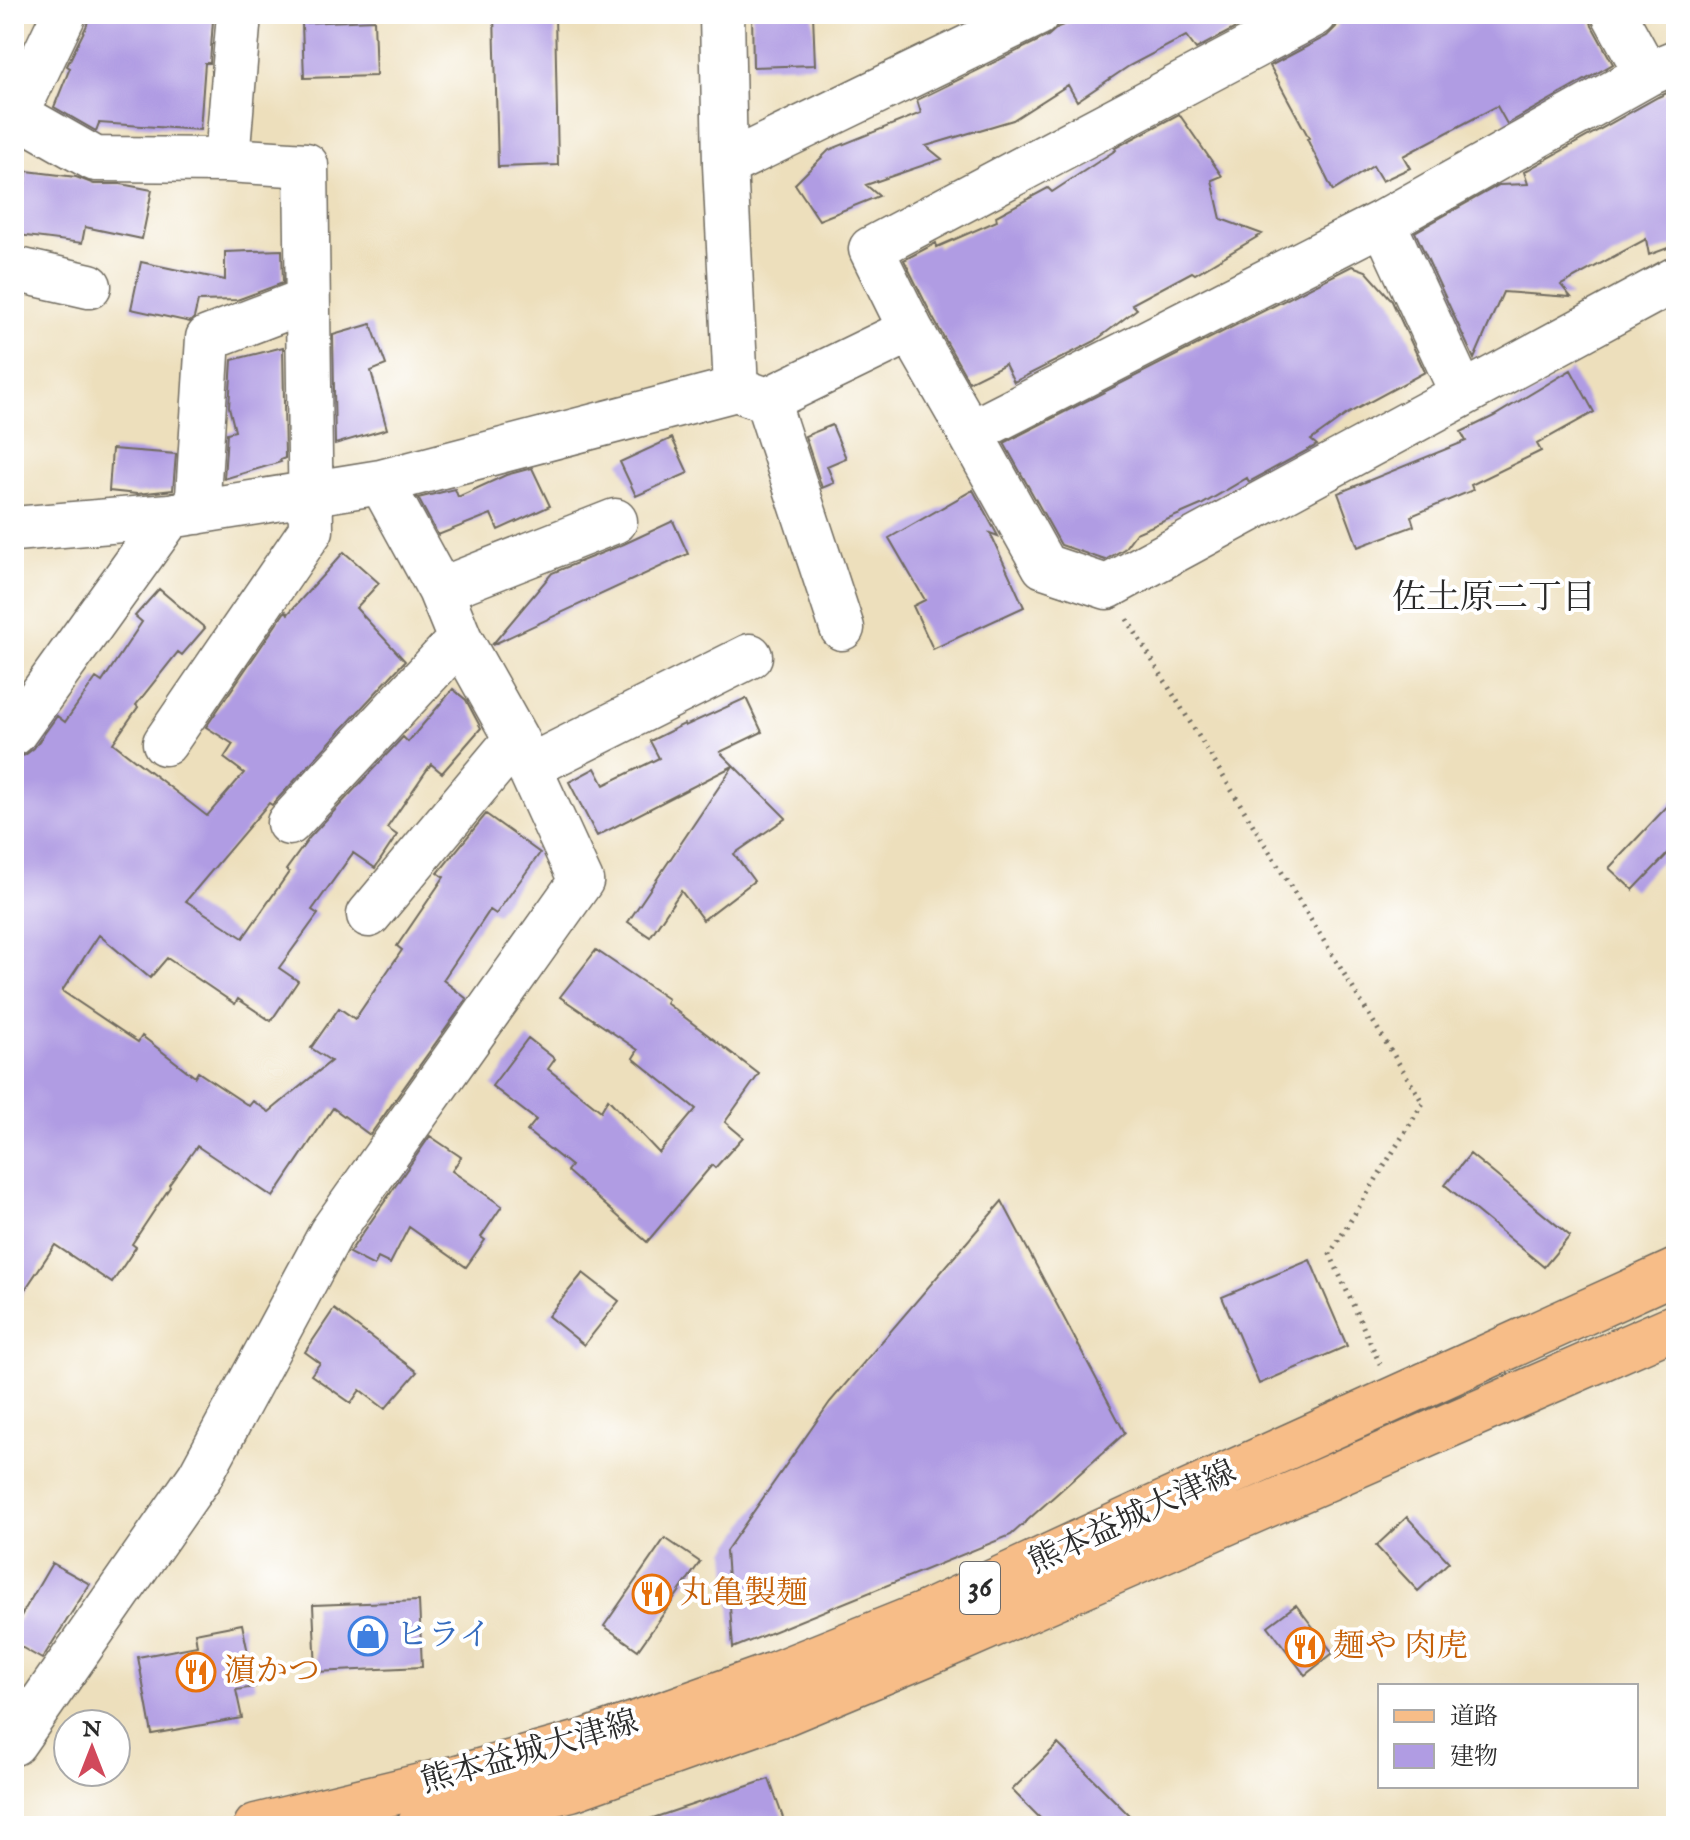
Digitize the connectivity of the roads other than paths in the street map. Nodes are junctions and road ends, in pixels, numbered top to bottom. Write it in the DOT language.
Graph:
graph roads {
  1 [pos="64,14"];
  2 [pos="239,14"];
  3 [pos="722,14"];
  4 [pos="1037,14"];
  5 [pos="1315,14"];
  6 [pos="1614,14"];
  7 [pos="1661,68"];
  8 [pos="15,116"];
  9 [pos="227,160"];
  10 [pos="725,165"];
  11 [pos="1383,222"];
  12 [pos="14,269"];
  13 [pos="1676,279"];
  14 [pos="89,286"];
  15 [pos="307,300"];
  16 [pos="911,330"];
  17 [pos="1462,393"];
  18 [pos="752,395"];
  19 [pos="970,433"];
  20 [pos="381,482"];
  21 [pos="309,493"];
  22 [pos="184,514"];
  23 [pos="615,521"];
  24 [pos="14,529"];
  25 [pos="440,590"];
  26 [pos="842,628"];
  27 [pos="460,639"];
  28 [pos="750,656"];
  29 [pos="14,733"];
  30 [pos="165,743"];
  31 [pos="522,753"];
  32 [pos="289,823"];
  33 [pos="369,915"];
  34 [pos="1676,1271"];
  35 [pos="1676,1326"];
  36 [pos="14,1743"];
  37 [pos="256,1826"];
  38 [pos="419,1826"];
  1 -- 8 [label="street"];
  2 -- 9 [label="street"];
  3 -- 10 [label="street"];
  4 -- 10 [label="street"];
  5 -- 16 [label="street"];
  6 -- 7 [label="street"];
  7 -- 11 [label="street"];
  8 -- 9 [label="street"];
  9 -- 15 [label="street"];
  10 -- 18 [label="street"];
  11 -- 17 [label="street"];
  11 -- 19 [label="street"];
  12 -- 14 [label="street"];
  13 -- 17 [label="street"];
  15 -- 21 [label="street"];
  15 -- 22 [label="street"];
  16 -- 18 [label="street"];
  16 -- 19 [label="street"];
  17 -- 19 [label="street"];
  18 -- 20 [label="street"];
  18 -- 26 [label="street"];
  20 -- 21 [label="street"];
  20 -- 25 [label="street"];
  21 -- 22 [label="street"];
  21 -- 30 [label="street"];
  22 -- 24 [label="street"];
  22 -- 29 [label="street"];
  23 -- 25 [label="street"];
  25 -- 27 [label="street"];
  27 -- 31 [label="street"];
  27 -- 32 [label="street"];
  28 -- 31 [label="street"];
  31 -- 33 [label="street"];
  31 -- 36 [label="street"];
  34 -- 37 [label="main road, 熊本益城大津線 / 36"];
  35 -- 38 [label="main road, 熊本益城大津線 / 36"];
}
